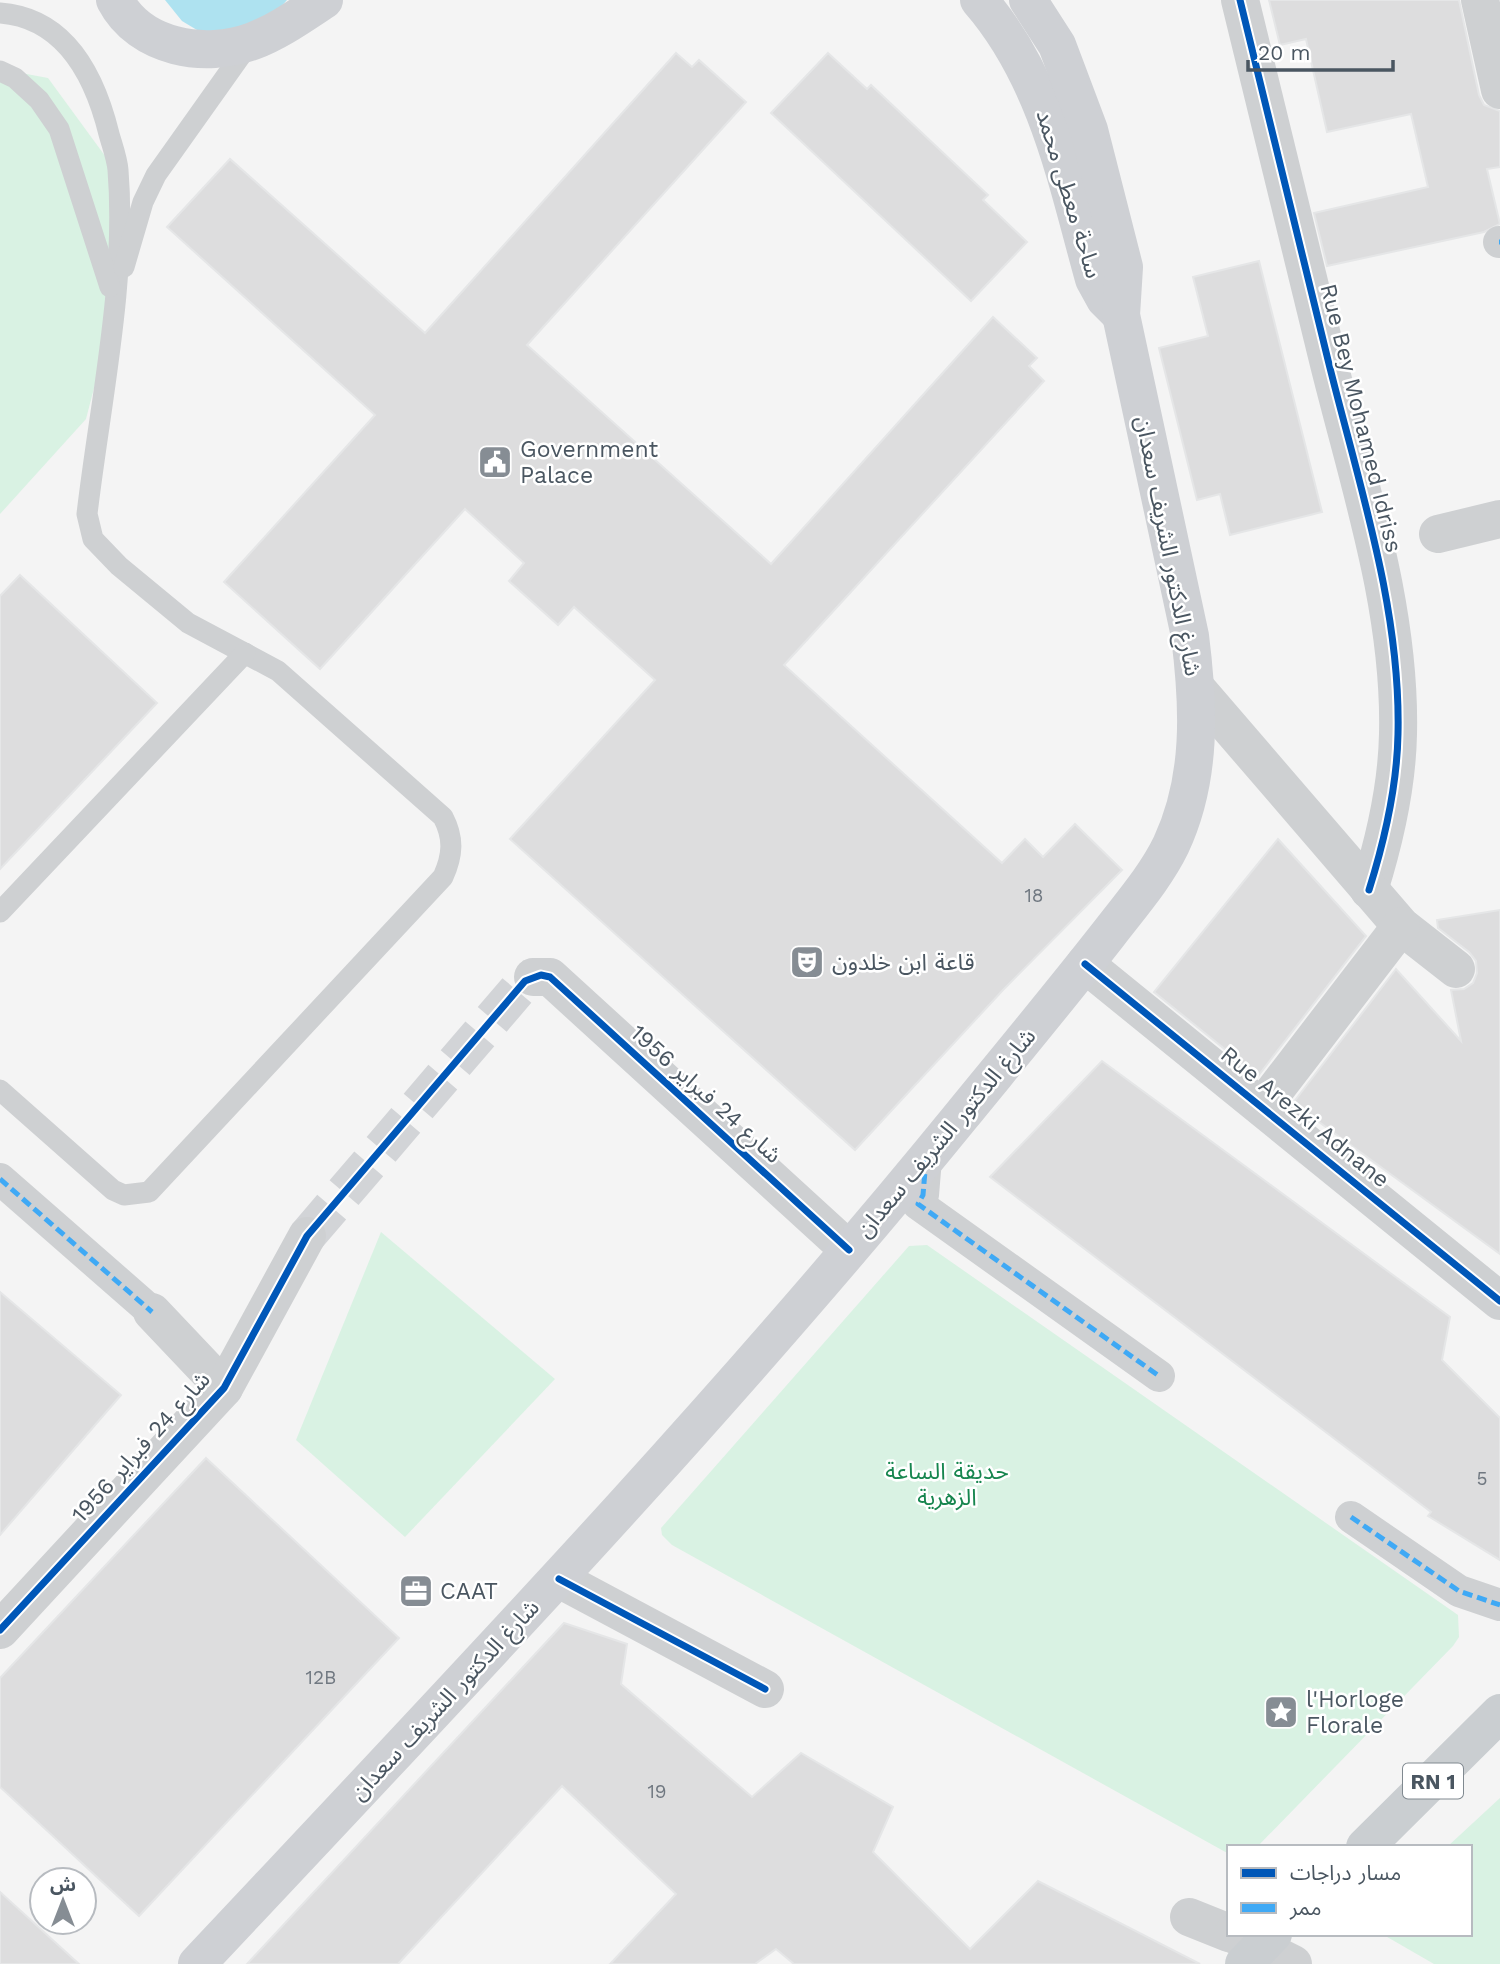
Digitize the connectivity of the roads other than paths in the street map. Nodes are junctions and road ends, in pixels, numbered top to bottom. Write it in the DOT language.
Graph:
graph roads {
  1 [pos="84,0"];
  2 [pos="324,0"];
  3 [pos="979,0"];
  4 [pos="1028,0"];
  5 [pos="1240,0"];
  6 [pos="1480,0"];
  7 [pos="119,9"];
  8 [pos="0,13"];
  9 [pos="250,42"];
  10 [pos="0,71"];
  11 [pos="1500,90"];
  12 [pos="114,299"];
  13 [pos="1121,315"];
  14 [pos="1500,519"];
  15 [pos="1438,534"];
  16 [pos="245,653"];
  17 [pos="1196,688"];
  18 [pos="1369,890"];
  19 [pos="0,912"];
  20 [pos="1401,926"];
  21 [pos="1085,964"];
  22 [pos="1456,969"];
  23 [pos="533,976"];
  24 [pos="0,1090"];
  25 [pos="1262,1107"];
  26 [pos="926,1159"];
  27 [pos="0,1180"];
  28 [pos="307,1236"];
  29 [pos="849,1250"];
  30 [pos="1500,1301"];
  31 [pos="152,1312"];
  32 [pos="1159,1376"];
  33 [pos="224,1388"];
  34 [pos="1351,1517"];
  35 [pos="559,1578"];
  36 [pos="1500,1605"];
  37 [pos="0,1630"];
  38 [pos="765,1689"];
  39 [pos="1500,1713"];
  40 [pos="1367,1845"];
  41 [pos="1189,1917"];
  42 [pos="1227,1933"];
  43 [pos="1248,1942"];
  44 [pos="197,1964"];
  45 [pos="1293,1964"];
  1 -- 7 [label="main road"];
  2 -- 9 [label="main road"];
  3 -- 13 [label="main road, ساحة معطى محمد"];
  4 -- 13 [label="main road, ساحة معطى محمد"];
  5 -- 18 [label="street, Rue Bey Mohamed Idriss"];
  6 -- 11 [label="street"];
  7 -- 9 [label="main road"];
  8 -- 12 [label="lane"];
  9 -- 12 [label="lane"];
  10 -- 12 [label="lane"];
  12 -- 16 [label="lane"];
  13 -- 17 [label="main road, شارغ الدكتور الشريف سعدان"];
  14 -- 15 [label="street"];
  16 -- 19 [label="lane"];
  16 -- 24 [label="lane"];
  17 -- 18 [label="street"];
  17 -- 21 [label="main road, شارغ الدكتور الشريف سعدان"];
  18 -- 20 [label="street"];
  20 -- 22 [label="street"];
  20 -- 25 [label="street"];
  21 -- 25 [label="street, Rue Arezki Adnane"];
  21 -- 26 [label="main road, شارغ الدكتور الشريف سعدان"];
  23 -- 29 [label="street, شارع 24 فبراير 1956"];
  25 -- 30 [label="street, Rue Arezki Adnane"];
  26 -- 29 [label="main road, شارغ الدكتور الشريف سعدان"];
  26 -- 32 [label="street"];
  27 -- 31 [label="street"];
  28 -- 33 [label="street, شارع 24 فبراير 1956"];
  29 -- 35 [label="main road, شارغ الدكتور الشريف سعدان"];
  31 -- 33 [label="street"];
  33 -- 37 [label="street, شارع 24 فبراير 1956"];
  34 -- 36 [label="street"];
  35 -- 38 [label="street"];
  35 -- 44 [label="main road, شارغ الدكتور الشريف سعدان"];
  39 -- 40 [label="main road, RN 1"];
  41 -- 42 [label="street"];
  43 -- 45 [label="street"];
}
